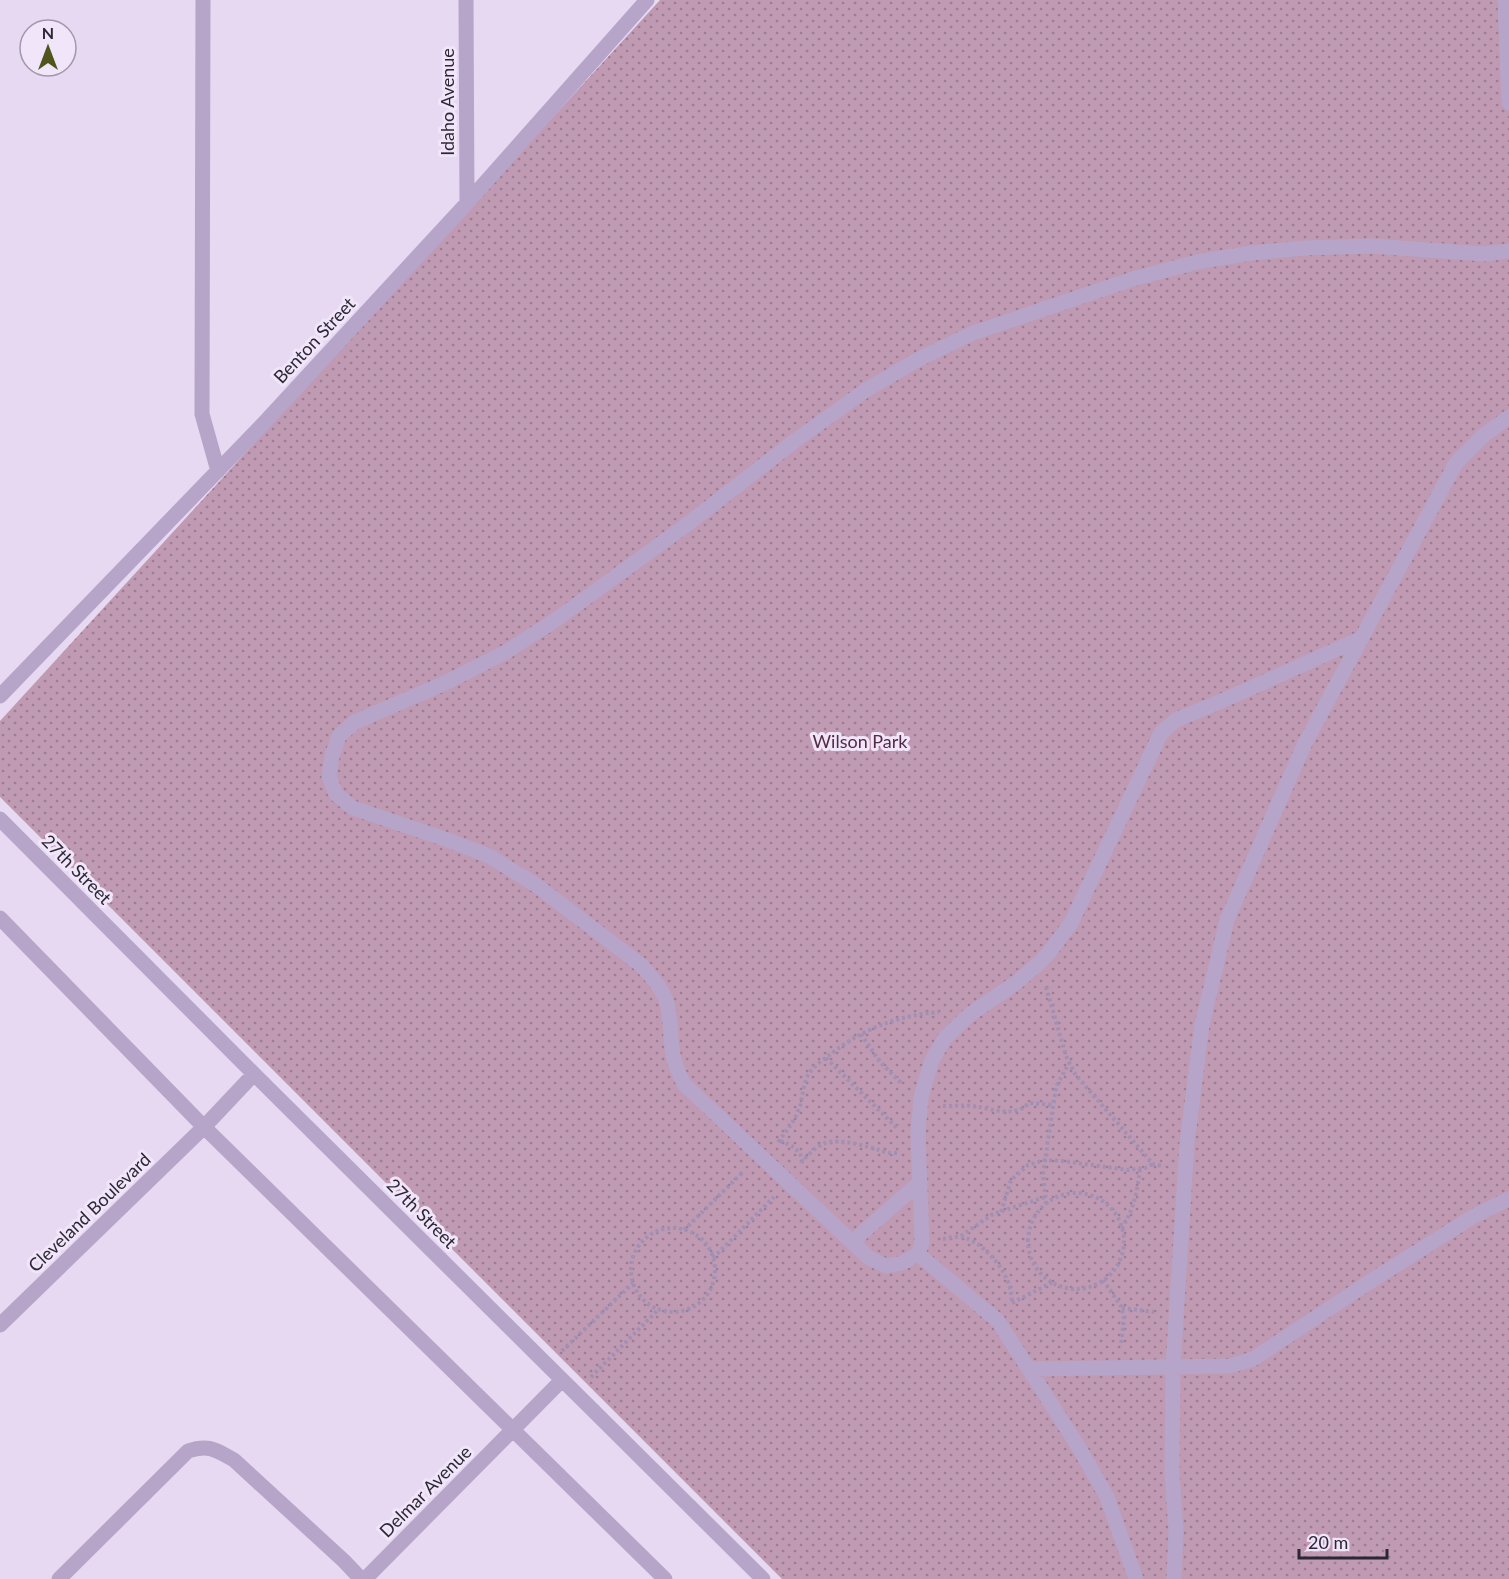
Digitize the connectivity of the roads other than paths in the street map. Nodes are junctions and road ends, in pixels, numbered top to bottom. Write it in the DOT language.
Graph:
graph roads {
  1 [pos="203,0"];
  2 [pos="466,0"];
  3 [pos="647,0"];
  4 [pos="1505,0"];
  5 [pos="1509,103"];
  6 [pos="467,203"];
  7 [pos="1509,251"];
  8 [pos="1509,417"];
  9 [pos="218,471"];
  10 [pos="1362,638"];
  11 [pos="3,687"];
  12 [pos="0,819"];
  13 [pos="0,918"];
  14 [pos="254,1074"];
  15 [pos="204,1127"];
  16 [pos="920,1182"];
  17 [pos="1509,1199"];
  18 [pos="852,1242"];
  19 [pos="920,1248"];
  20 [pos="0,1325"];
  21 [pos="1173,1367"];
  22 [pos="1029,1369"];
  23 [pos="562,1380"];
  24 [pos="513,1430"];
  25 [pos="59,1579"];
  26 [pos="363,1579"];
  27 [pos="665,1579"];
  28 [pos="763,1579"];
  29 [pos="1136,1579"];
  30 [pos="1174,1579"];
  1 -- 9 [label="street"];
  2 -- 6 [label="street, Idaho Avenue"];
  3 -- 6 [label="street, Benton Street"];
  4 -- 5 [label="street"];
  6 -- 9 [label="street, Benton Street"];
  7 -- 18 [label="street"];
  8 -- 10 [label="street"];
  9 -- 11 [label="street, Benton Street"];
  10 -- 16 [label="street"];
  10 -- 21 [label="street"];
  12 -- 14 [label="street, 27th Street"];
  13 -- 15 [label="street"];
  14 -- 15 [label="street"];
  14 -- 23 [label="street, 27th Street"];
  15 -- 20 [label="street, Cleveland Boulevard"];
  15 -- 24 [label="street"];
  16 -- 18 [label="street"];
  16 -- 19 [label="street"];
  17 -- 21 [label="street"];
  18 -- 19 [label="street"];
  19 -- 22 [label="street"];
  21 -- 22 [label="street"];
  21 -- 30 [label="street"];
  22 -- 29 [label="street"];
  23 -- 24 [label="street"];
  23 -- 28 [label="street, 27th Street"];
  24 -- 26 [label="street, Delmar Avenue"];
  24 -- 27 [label="street"];
  25 -- 26 [label="street"];
}
